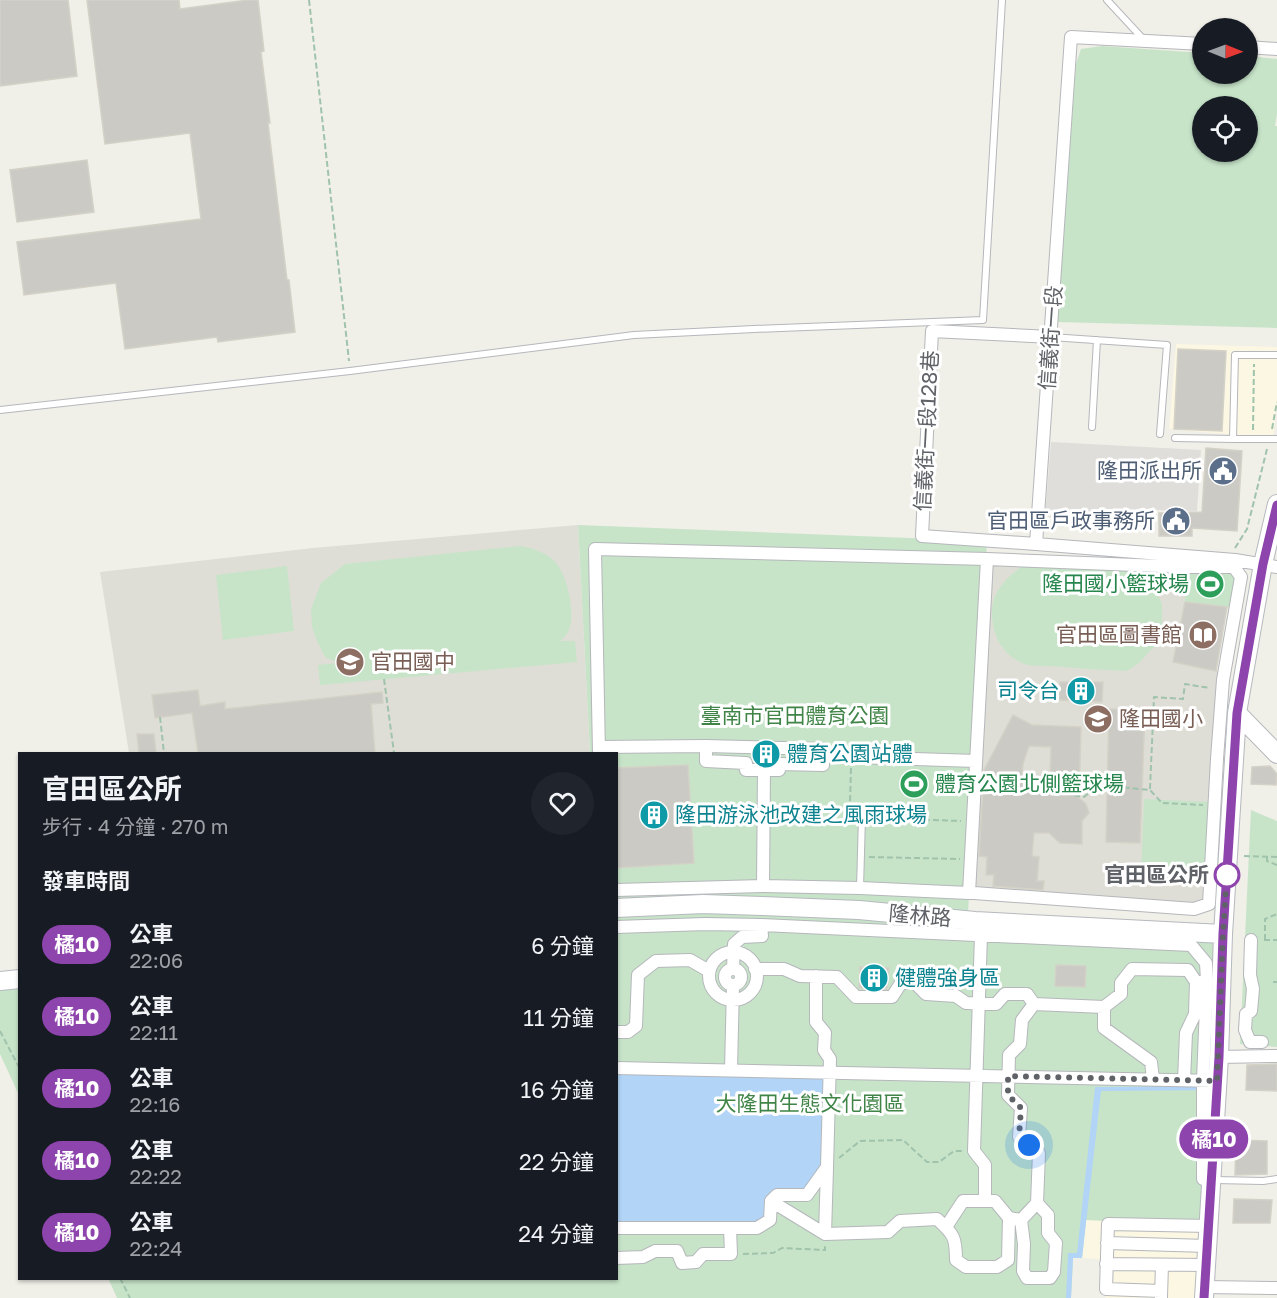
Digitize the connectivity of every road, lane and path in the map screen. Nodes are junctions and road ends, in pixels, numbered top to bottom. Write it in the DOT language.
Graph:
graph roads {
  1 [pos="309,0"];
  2 [pos="1002,0"];
  3 [pos="1107,0"];
  4 [pos="1146,41"];
  5 [pos="1192,43"];
  6 [pos="1258,48"];
  7 [pos="1277,49"];
  8 [pos="1051,337"];
  9 [pos="1097,340"];
  10 [pos="1254,355"];
  11 [pos="1277,356"];
  12 [pos="350,370"];
  13 [pos="1277,402"];
  14 [pos="0,410"];
  15 [pos="1092,427"];
  16 [pos="1160,434"];
  17 [pos="1175,438"];
  18 [pos="1233,439"];
  19 [pos="1253,439"];
  20 [pos="1273,439"];
  21 [pos="1277,504"];
  22 [pos="1036,544"];
  23 [pos="1235,548"];
  24 [pos="987,559"];
  25 [pos="1270,565"];
  26 [pos="384,679"];
  27 [pos="1222,689"];
  28 [pos="1237,713"];
  29 [pos="160,717"];
  30 [pos="706,746"];
  31 [pos="599,750"];
  32 [pos="164,752"];
  33 [pos="393,752"];
  34 [pos="1277,754"];
  35 [pos="823,756"];
  36 [pos="851,757"];
  37 [pos="976,761"];
  38 [pos="764,770"];
  39 [pos="1030,787"];
  40 [pos="1150,790"];
  41 [pos="1215,805"];
  42 [pos="862,818"];
  43 [pos="972,821"];
  44 [pos="861,856"];
  45 [pos="1228,856"];
  46 [pos="1267,856"];
  47 [pos="1277,856"];
  48 [pos="970,859"];
  49 [pos="1277,865"];
  50 [pos="763,886"];
  51 [pos="860,888"];
  52 [pos="618,890"];
  53 [pos="969,893"];
  54 [pos="618,908"];
  55 [pos="1277,914"];
  56 [pos="761,924"];
  57 [pos="618,927"];
  58 [pos="1223,934"];
  59 [pos="981,935"];
  60 [pos="1251,940"];
  61 [pos="1265,940"];
  62 [pos="734,952"];
  63 [pos="755,969"];
  64 [pos="709,971"];
  65 [pos="816,976"];
  66 [pos="18,979"];
  67 [pos="0,981"];
  68 [pos="1201,982"];
  69 [pos="1272,982"];
  70 [pos="1277,982"];
  71 [pos="733,1000"];
  72 [pos="978,1004"];
  73 [pos="1034,1004"];
  74 [pos="1104,1007"];
  75 [pos="0,1031"];
  76 [pos="618,1032"];
  77 [pos="1262,1042"];
  78 [pos="1277,1056"];
  79 [pos="1219,1057"];
  80 [pos="18,1065"];
  81 [pos="618,1068"];
  82 [pos="731,1070"];
  83 [pos="830,1072"];
  84 [pos="976,1075"];
  85 [pos="1008,1076"];
  86 [pos="1153,1079"];
  87 [pos="1184,1080"];
  88 [pos="1210,1081"];
  89 [pos="974,1151"];
  90 [pos="827,1167"];
  91 [pos="1277,1179"];
  92 [pos="1211,1180"];
  93 [pos="771,1201"];
  94 [pos="985,1201"];
  95 [pos="1037,1203"];
  96 [pos="1015,1219"];
  97 [pos="1206,1226"];
  98 [pos="946,1227"];
  99 [pos="618,1228"];
  100 [pos="730,1228"];
  101 [pos="825,1234"];
  102 [pos="1107,1243"];
  103 [pos="1207,1246"];
  104 [pos="825,1250"];
  105 [pos="731,1254"];
  106 [pos="618,1258"];
  107 [pos="1106,1264"];
  108 [pos="1162,1265"];
  109 [pos="1206,1265"];
  110 [pos="121,1280"];
  111 [pos="1277,1288"];
  112 [pos="1106,1293"];
  113 [pos="1205,1293"];
  114 [pos="1161,1294"];
  115 [pos="130,1298"];
  1 -- 12 [label="path"];
  2 -- 12 [label="lane"];
  3 -- 4 [label="lane"];
  4 -- 5 [label="street, 信義街一段"];
  4 -- 8 [label="street, 信義街一段"];
  6 -- 7 [label="street"];
  8 -- 9 [label="lane"];
  8 -- 22 [label="street, 信義街一段"];
  8 -- 22 [label="street, 信義街一段128巷"];
  9 -- 15 [label="lane"];
  9 -- 16 [label="lane"];
  10 -- 11 [label="lane"];
  10 -- 18 [label="lane"];
  10 -- 19 [label="path"];
  12 -- 14 [label="lane"];
  13 -- 20 [label="path"];
  17 -- 18 [label="lane"];
  18 -- 19 [label="lane"];
  19 -- 20 [label="lane"];
  20 -- 23 [label="path"];
  21 -- 25 [label="street"];
  22 -- 25 [label="street"];
  24 -- 27 [label="street"];
  24 -- 31 [label="street"];
  24 -- 37 [label="street"];
  25 -- 28 [label="street"];
  26 -- 33 [label="path"];
  27 -- 40 [label="path"];
  27 -- 41 [label="street"];
  28 -- 34 [label="street"];
  28 -- 45 [label="street"];
  29 -- 32 [label="path"];
  30 -- 31 [label="street"];
  30 -- 35 [label="street"];
  30 -- 38 [label="street"];
  35 -- 36 [label="street"];
  35 -- 38 [label="street"];
  36 -- 37 [label="street"];
  36 -- 42 [label="path"];
  37 -- 43 [label="street"];
  38 -- 50 [label="street"];
  39 -- 40 [label="path"];
  40 -- 41 [label="path"];
  41 -- 53 [label="street"];
  42 -- 43 [label="path"];
  42 -- 44 [label="lane"];
  43 -- 48 [label="street"];
  44 -- 48 [label="path"];
  44 -- 51 [label="lane"];
  45 -- 46 [label="path"];
  45 -- 58 [label="street"];
  46 -- 47 [label="path"];
  46 -- 49 [label="path"];
  48 -- 53 [label="street"];
  50 -- 51 [label="street"];
  50 -- 52 [label="street"];
  51 -- 53 [label="street"];
  54 -- 58 [label="street, 隆林路"];
  55 -- 61 [label="path"];
  56 -- 57 [label="street"];
  56 -- 59 [label="street"];
  56 -- 62 [label="street"];
  58 -- 79 [label="street"];
  59 -- 68 [label="street"];
  59 -- 72 [label="street"];
  60 -- 77 [label="street"];
  62 -- 63 [label="street"];
  62 -- 64 [label="street"];
  62 -- 71 [label="street"];
  63 -- 65 [label="street"];
  63 -- 71 [label="street"];
  64 -- 71 [label="street"];
  64 -- 76 [label="street"];
  65 -- 72 [label="street"];
  65 -- 83 [label="street"];
  66 -- 67 [label="street"];
  68 -- 74 [label="street"];
  68 -- 87 [label="street"];
  68 -- 88 [label="street"];
  69 -- 70 [label="path"];
  71 -- 82 [label="street"];
  72 -- 73 [label="street"];
  72 -- 84 [label="street"];
  73 -- 74 [label="street"];
  73 -- 85 [label="street"];
  74 -- 86 [label="street"];
  75 -- 80 [label="path"];
  78 -- 79 [label="street"];
  79 -- 88 [label="street"];
  81 -- 82 [label="street"];
  82 -- 83 [label="street"];
  83 -- 84 [label="street"];
  83 -- 90 [label="street"];
  84 -- 85 [label="street"];
  84 -- 89 [label="street"];
  85 -- 86 [label="street"];
  85 -- 95 [label="street"];
  86 -- 87 [label="street"];
  87 -- 88 [label="street"];
  88 -- 92 [label="street"];
  88 -- 97 [label="street"];
  89 -- 90 [label="path"];
  89 -- 94 [label="street"];
  90 -- 93 [label="street"];
  90 -- 101 [label="street"];
  91 -- 92 [label="lane"];
  92 -- 97 [label="street"];
  93 -- 100 [label="street"];
  93 -- 101 [label="street"];
  94 -- 96 [label="street"];
  94 -- 98 [label="street"];
  95 -- 96 [label="street"];
  95 -- 96 [label="street"];
  96 -- 98 [label="street"];
  97 -- 102 [label="street"];
  97 -- 103 [label="street"];
  98 -- 101 [label="street"];
  99 -- 100 [label="street"];
  100 -- 105 [label="street"];
  102 -- 103 [label="street"];
  102 -- 107 [label="street"];
  103 -- 109 [label="street"];
  104 -- 105 [label="path"];
  105 -- 106 [label="street"];
  107 -- 108 [label="street"];
  107 -- 112 [label="street"];
  108 -- 109 [label="street"];
  108 -- 114 [label="street"];
  109 -- 113 [label="street"];
  110 -- 115 [label="path"];
  111 -- 113 [label="street"];
  112 -- 114 [label="street"];
}
